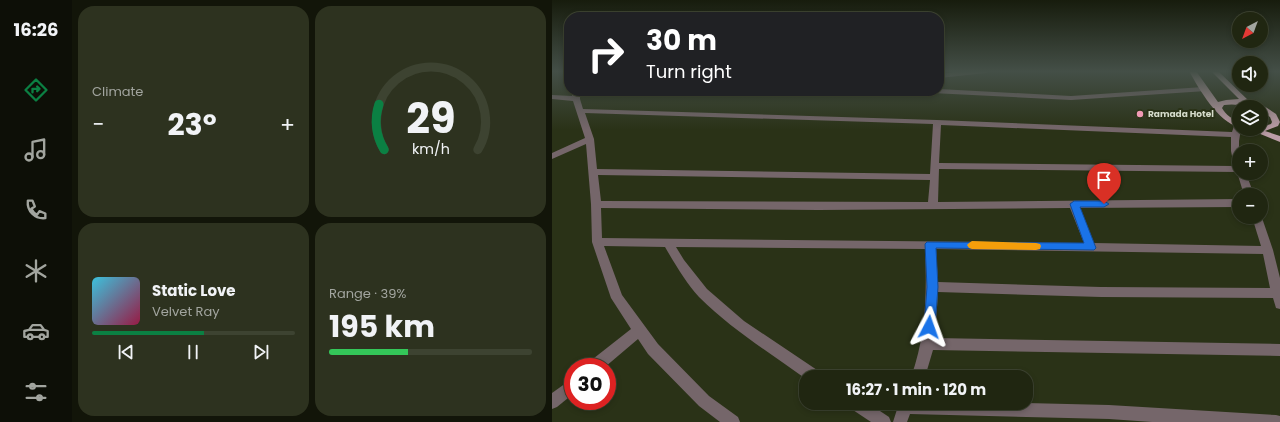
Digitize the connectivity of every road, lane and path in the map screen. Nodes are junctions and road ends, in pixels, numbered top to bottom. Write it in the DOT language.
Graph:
graph roads {
  1 [pos="1178,91"];
  2 [pos="1205,91"];
  3 [pos="1234,91"];
  4 [pos="944,92"];
  5 [pos="572,96"];
  6 [pos="576,96"];
  7 [pos="552,97"];
  8 [pos="564,98"];
  9 [pos="1244,100"];
  10 [pos="1232,101"];
  11 [pos="552,103"];
  12 [pos="1218,108"];
  13 [pos="581,111"];
  14 [pos="1268,113"];
  15 [pos="1232,121"];
  16 [pos="937,122"];
  17 [pos="1278,122"];
  18 [pos="1268,128"];
  19 [pos="1232,135"];
  20 [pos="1268,135"];
  21 [pos="590,139"];
  22 [pos="1280,139"];
  23 [pos="552,156"];
  24 [pos="935,166"];
  25 [pos="1232,168"];
  26 [pos="593,172"];
  27 [pos="934,177"];
  28 [pos="1232,203"];
  29 [pos="596,204"];
  30 [pos="1074,204"];
  31 [pos="933,205"];
  32 [pos="1259,224"];
  33 [pos="597,242"];
  34 [pos="668,242"];
  35 [pos="930,244"];
  36 [pos="1091,248"];
  37 [pos="1268,250"];
  38 [pos="933,287"];
  39 [pos="1279,298"];
  40 [pos="640,330"];
  41 [pos="926,344"];
  42 [pos="1280,350"];
  43 [pos="605,358"];
  44 [pos="805,370"];
  45 [pos="921,370"];
  46 [pos="564,392"];
  47 [pos="552,402"];
  48 [pos="1033,409"];
  49 [pos="866,410"];
  50 [pos="904,410"];
  51 [pos="734,422"];
  52 [pos="884,422"];
  53 [pos="900,422"];
  54 [pos="1276,422"];
  1 -- 4 [label="street"];
  2 -- 12 [label="main road"];
  3 -- 9 [label="main road"];
  5 -- 8 [label="street"];
  6 -- 13 [label="street"];
  7 -- 8 [label="street"];
  8 -- 11 [label="street"];
  10 -- 12 [label="main road"];
  12 -- 15 [label="main road"];
  13 -- 16 [label="street"];
  13 -- 21 [label="street"];
  14 -- 17 [label="main road"];
  16 -- 19 [label="street"];
  16 -- 24 [label="street"];
  17 -- 18 [label="main road"];
  20 -- 22 [label="main road"];
  21 -- 23 [label="street"];
  21 -- 26 [label="street"];
  24 -- 25 [label="street"];
  24 -- 27 [label="street"];
  26 -- 27 [label="street"];
  26 -- 29 [label="street"];
  27 -- 31 [label="street"];
  28 -- 30 [label="street"];
  29 -- 31 [label="street"];
  29 -- 33 [label="street"];
  30 -- 31 [label="street"];
  30 -- 36 [label="street"];
  32 -- 37 [label="street"];
  33 -- 34 [label="street"];
  33 -- 40 [label="street"];
  34 -- 35 [label="street"];
  34 -- 44 [label="street"];
  35 -- 36 [label="street"];
  35 -- 38 [label="street"];
  36 -- 37 [label="street"];
  37 -- 39 [label="street"];
  38 -- 39 [label="street"];
  38 -- 41 [label="street"];
  40 -- 43 [label="street"];
  40 -- 51 [label="street"];
  41 -- 42 [label="street"];
  41 -- 45 [label="street"];
  46 -- 47 [label="street"];
  48 -- 54 [label="street"];
  49 -- 52 [label="street"];
  50 -- 53 [label="street"];
}
